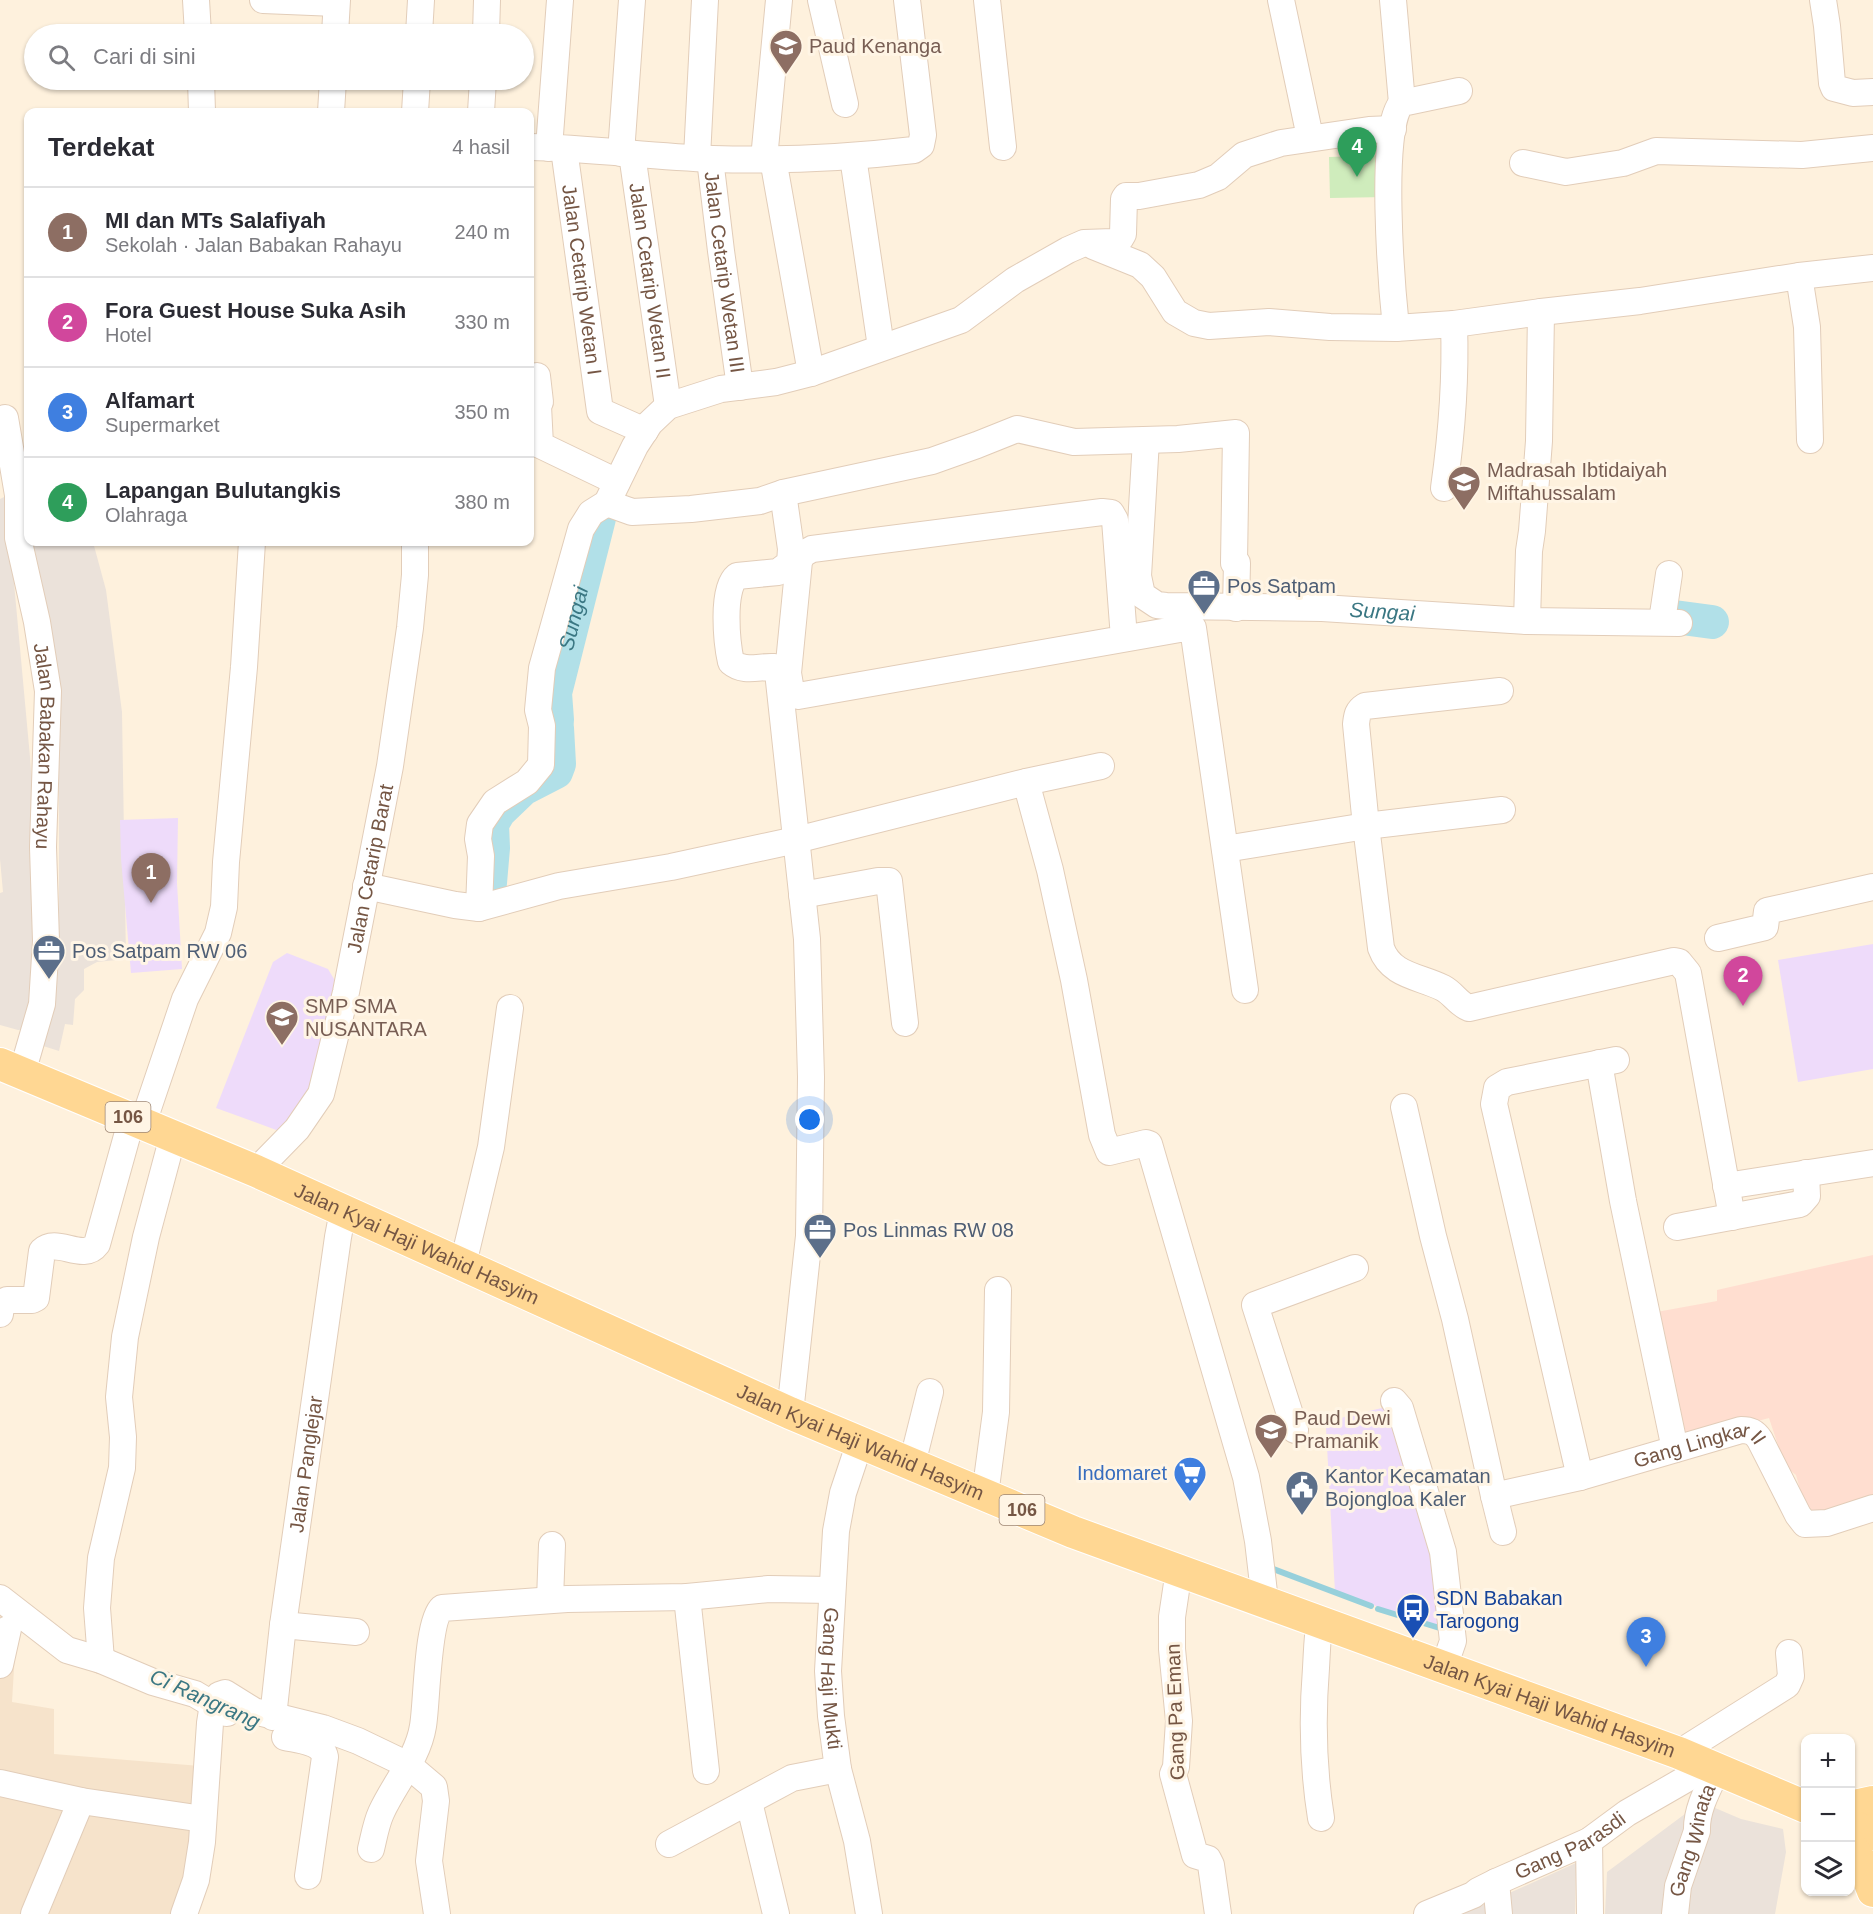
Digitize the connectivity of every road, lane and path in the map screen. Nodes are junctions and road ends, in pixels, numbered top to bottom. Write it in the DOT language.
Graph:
graph roads {
  1 [pos="196,0"];
  2 [pos="263,0"];
  3 [pos="421,0"];
  4 [pos="488,0"];
  5 [pos="560,0"];
  6 [pos="632,0"];
  7 [pos="705,0"];
  8 [pos="778,0"];
  9 [pos="821,0"];
  10 [pos="907,0"];
  11 [pos="987,0"];
  12 [pos="1281,0"];
  13 [pos="1393,0"];
  14 [pos="1823,0"];
  15 [pos="336,2"];
  16 [pos="197,24"];
  17 [pos="335,24"];
  18 [pos="420,24"];
  19 [pos="487,24"];
  20 [pos="201,90"];
  21 [pos="332,90"];
  22 [pos="416,90"];
  23 [pos="482,90"];
  24 [pos="1459,91"];
  25 [pos="1873,92"];
  26 [pos="1402,103"];
  27 [pos="845,104"];
  28 [pos="202,108"];
  29 [pos="331,108"];
  30 [pos="415,108"];
  31 [pos="481,108"];
  32 [pos="1393,129"];
  33 [pos="1310,137"];
  34 [pos="1003,147"];
  35 [pos="547,148"];
  36 [pos="1873,148"];
  37 [pos="626,154"];
  38 [pos="853,157"];
  39 [pos="704,158"];
  40 [pos="769,159"];
  41 [pos="1523,163"];
  42 [pos="1084,243"];
  43 [pos="1873,268"];
  44 [pos="1799,276"];
  45 [pos="1541,312"];
  46 [pos="1454,324"];
  47 [pos="1396,328"];
  48 [pos="881,347"];
  49 [pos="811,373"];
  50 [pos="534,376"];
  51 [pos="740,387"];
  52 [pos="668,406"];
  53 [pos="5,418"];
  54 [pos="645,431"];
  55 [pos="1146,440"];
  56 [pos="1810,440"];
  57 [pos="1444,488"];
  58 [pos="612,492"];
  59 [pos="783,493"];
  60 [pos="252,546"];
  61 [pos="415,546"];
  62 [pos="1669,574"];
  63 [pos="1236,604"];
  64 [pos="1527,621"];
  65 [pos="1124,638"];
  66 [pos="1500,691"];
  67 [pos="1101,766"];
  68 [pos="1026,782"];
  69 [pos="1502,810"];
  70 [pos="1365,826"];
  71 [pos="796,840"];
  72 [pos="1225,849"];
  73 [pos="366,886"];
  74 [pos="1873,887"];
  75 [pos="802,895"];
  76 [pos="479,908"];
  77 [pos="1718,938"];
  78 [pos="1245,990"];
  79 [pos="510,1008"];
  80 [pos="905,1023"];
  81 [pos="11,1068"];
  82 [pos="1404,1107"];
  83 [pos="137,1120"];
  84 [pos="173,1136"];
  85 [pos="1873,1163"];
  86 [pos="255,1171"];
  87 [pos="1806,1173"];
  88 [pos="1726,1186"];
  89 [pos="343,1211"];
  90 [pos="1732,1217"];
  91 [pos="1677,1227"];
  92 [pos="463,1264"];
  93 [pos="1355,1268"];
  94 [pos="998,1290"];
  95 [pos="0,1314"];
  96 [pos="930,1392"];
  97 [pos="1394,1401"];
  98 [pos="790,1413"];
  99 [pos="1295,1430"];
  100 [pos="860,1442"];
  101 [pos="1675,1449"];
  102 [pos="912,1464"];
  103 [pos="1580,1477"];
  104 [pos="985,1495"];
  105 [pos="1494,1496"];
  106 [pos="1873,1508"];
  107 [pos="1503,1532"];
  108 [pos="552,1545"];
  109 [pos="1179,1569"];
  110 [pos="832,1590"];
  111 [pos="687,1597"];
  112 [pos="550,1600"];
  113 [pos="1265,1601"];
  114 [pos="5,1616"];
  115 [pos="283,1625"];
  116 [pos="1318,1631"];
  117 [pos="356,1632"];
  118 [pos="1789,1653"];
  119 [pos="101,1660"];
  120 [pos="0,1665"];
  121 [pos="1444,1667"];
  122 [pos="216,1701"];
  123 [pos="273,1717"];
  124 [pos="1698,1761"];
  125 [pos="408,1765"];
  126 [pos="838,1769"];
  127 [pos="706,1771"];
  128 [pos="0,1784"];
  129 [pos="81,1802"];
  130 [pos="749,1802"];
  131 [pos="1873,1802"];
  132 [pos="1801,1805"];
  133 [pos="1855,1806"];
  134 [pos="1321,1818"];
  135 [pos="203,1819"];
  136 [pos="1855,1827"];
  137 [pos="1873,1834"];
  138 [pos="1589,1840"];
  139 [pos="669,1844"];
  140 [pos="371,1849"];
  141 [pos="1855,1852"];
  142 [pos="308,1876"];
  143 [pos="1496,1882"];
  144 [pos="1873,1891"];
  145 [pos="34,1914"];
  146 [pos="184,1914"];
  147 [pos="437,1914"];
  148 [pos="776,1914"];
  149 [pos="869,1914"];
  150 [pos="1218,1914"];
  151 [pos="1427,1914"];
  152 [pos="1498,1914"];
  153 [pos="1590,1914"];
  154 [pos="1676,1914"];
  1 -- 16 [label="street"];
  2 -- 15 [label="street"];
  3 -- 18 [label="street"];
  4 -- 19 [label="street"];
  5 -- 35 [label="street, Jalan Cetarip Wetan I"];
  6 -- 37 [label="street, Jalan Cetarip Wetan II"];
  7 -- 39 [label="street, Jalan Cetarip Wetan III"];
  8 -- 40 [label="street"];
  9 -- 27 [label="street"];
  10 -- 38 [label="street"];
  11 -- 34 [label="street"];
  12 -- 33 [label="street"];
  13 -- 26 [label="street"];
  14 -- 25 [label="street"];
  15 -- 17 [label="street"];
  20 -- 28 [label="street"];
  21 -- 29 [label="street"];
  22 -- 30 [label="street"];
  23 -- 31 [label="street"];
  24 -- 26 [label="street"];
  26 -- 32 [label="street"];
  32 -- 33 [label="street"];
  32 -- 47 [label="street"];
  33 -- 42 [label="street"];
  35 -- 37 [label="street"];
  35 -- 54 [label="street, Jalan Cetarip Wetan I"];
  36 -- 41 [label="street"];
  37 -- 39 [label="street"];
  37 -- 52 [label="street, Jalan Cetarip Wetan II"];
  38 -- 40 [label="street"];
  38 -- 48 [label="street"];
  39 -- 40 [label="street"];
  39 -- 51 [label="street, Jalan Cetarip Wetan III"];
  40 -- 49 [label="street"];
  42 -- 47 [label="street"];
  42 -- 48 [label="street"];
  43 -- 44 [label="street"];
  44 -- 45 [label="street"];
  44 -- 56 [label="street"];
  45 -- 46 [label="street"];
  45 -- 64 [label="street"];
  46 -- 47 [label="street"];
  46 -- 57 [label="street"];
  48 -- 49 [label="street"];
  49 -- 51 [label="street"];
  50 -- 58 [label="street"];
  51 -- 52 [label="street"];
  52 -- 54 [label="street"];
  53 -- 81 [label="street, Jalan Babakan Rahayu"];
  54 -- 58 [label="street"];
  55 -- 59 [label="street"];
  55 -- 63 [label="street"];
  55 -- 63 [label="street"];
  58 -- 59 [label="street"];
  58 -- 76 [label="street"];
  59 -- 71 [label="street"];
  60 -- 83 [label="street"];
  61 -- 73 [label="street, Jalan Cetarip Barat"];
  62 -- 64 [label="street"];
  63 -- 64 [label="street"];
  65 -- 65 [label="street"];
  65 -- 72 [label="street"];
  66 -- 70 [label="street"];
  67 -- 68 [label="street"];
  68 -- 71 [label="street"];
  68 -- 113 [label="street"];
  69 -- 70 [label="street"];
  70 -- 72 [label="street"];
  70 -- 88 [label="street"];
  71 -- 75 [label="street"];
  71 -- 76 [label="street"];
  72 -- 78 [label="street"];
  73 -- 76 [label="street"];
  73 -- 86 [label="street, Jalan Cetarip Barat"];
  74 -- 77 [label="street"];
  75 -- 80 [label="street"];
  75 -- 98 [label="street"];
  79 -- 92 [label="street"];
  81 -- 83 [label="main road, Jalan Kyai Haji Wahid Hasyim / 106"];
  82 -- 105 [label="street"];
  83 -- 84 [label="main road, Jalan Kyai Haji Wahid Hasyim / 106"];
  83 -- 95 [label="street"];
  84 -- 86 [label="main road, Jalan Kyai Haji Wahid Hasyim / 106"];
  84 -- 119 [label="street"];
  85 -- 87 [label="street"];
  86 -- 89 [label="main road, Jalan Kyai Haji Wahid Hasyim / 106"];
  87 -- 88 [label="street"];
  87 -- 90 [label="street"];
  88 -- 90 [label="street"];
  89 -- 92 [label="main road, Jalan Kyai Haji Wahid Hasyim / 106"];
  89 -- 115 [label="street, Jalan Panglejar"];
  90 -- 91 [label="street"];
  92 -- 98 [label="main road, Jalan Kyai Haji Wahid Hasyim / 106"];
  93 -- 99 [label="street"];
  94 -- 104 [label="street"];
  96 -- 102 [label="street"];
  97 -- 121 [label="street"];
  98 -- 100 [label="main road, Jalan Kyai Haji Wahid Hasyim / 106"];
  100 -- 102 [label="main road, Jalan Kyai Haji Wahid Hasyim / 106"];
  100 -- 110 [label="street, Gang Haji Mukti"];
  101 -- 103 [label="street, Gang Lingkar II"];
  101 -- 103 [label="street"];
  101 -- 106 [label="street, Gang Lingkar II"];
  102 -- 104 [label="main road, Jalan Kyai Haji Wahid Hasyim / 106"];
  103 -- 105 [label="street, Gang Lingkar II"];
  104 -- 109 [label="main road, Jalan Kyai Haji Wahid Hasyim / 106"];
  105 -- 107 [label="street"];
  108 -- 112 [label="street"];
  109 -- 113 [label="main road, Jalan Kyai Haji Wahid Hasyim / 106"];
  109 -- 150 [label="street, Gang Pa Eman"];
  110 -- 111 [label="street"];
  110 -- 126 [label="street, Gang Haji Mukti"];
  111 -- 112 [label="street"];
  111 -- 127 [label="street"];
  112 -- 125 [label="street"];
  113 -- 116 [label="main road, Jalan Kyai Haji Wahid Hasyim / 106"];
  114 -- 119 [label="street"];
  114 -- 120 [label="street"];
  115 -- 117 [label="street"];
  115 -- 123 [label="street, Jalan Panglejar"];
  116 -- 121 [label="main road, Jalan Kyai Haji Wahid Hasyim / 106"];
  116 -- 134 [label="street"];
  118 -- 124 [label="street, Gang Parasdi"];
  119 -- 122 [label="street"];
  121 -- 124 [label="main road, Jalan Kyai Haji Wahid Hasyim / 106"];
  122 -- 123 [label="street"];
  122 -- 135 [label="street"];
  122 -- 142 [label="street"];
  123 -- 125 [label="street"];
  124 -- 132 [label="main road, Jalan Kyai Haji Wahid Hasyim / 106"];
  124 -- 138 [label="street, Gang Parasdi"];
  124 -- 154 [label="street, Gang Winata"];
  125 -- 140 [label="street"];
  125 -- 147 [label="street"];
  126 -- 130 [label="street"];
  126 -- 149 [label="street, Gang Haji Mukti"];
  128 -- 129 [label="street"];
  129 -- 135 [label="street"];
  129 -- 145 [label="street"];
  130 -- 139 [label="street"];
  130 -- 148 [label="street"];
  131 -- 133 [label="main road"];
  135 -- 146 [label="street"];
  136 -- 137 [label="main road"];
  138 -- 143 [label="street, Gang Parasdi"];
  138 -- 153 [label="street"];
  141 -- 144 [label="main road"];
  143 -- 151 [label="street, Gang Parasdi"];
  143 -- 152 [label="street"];
}
